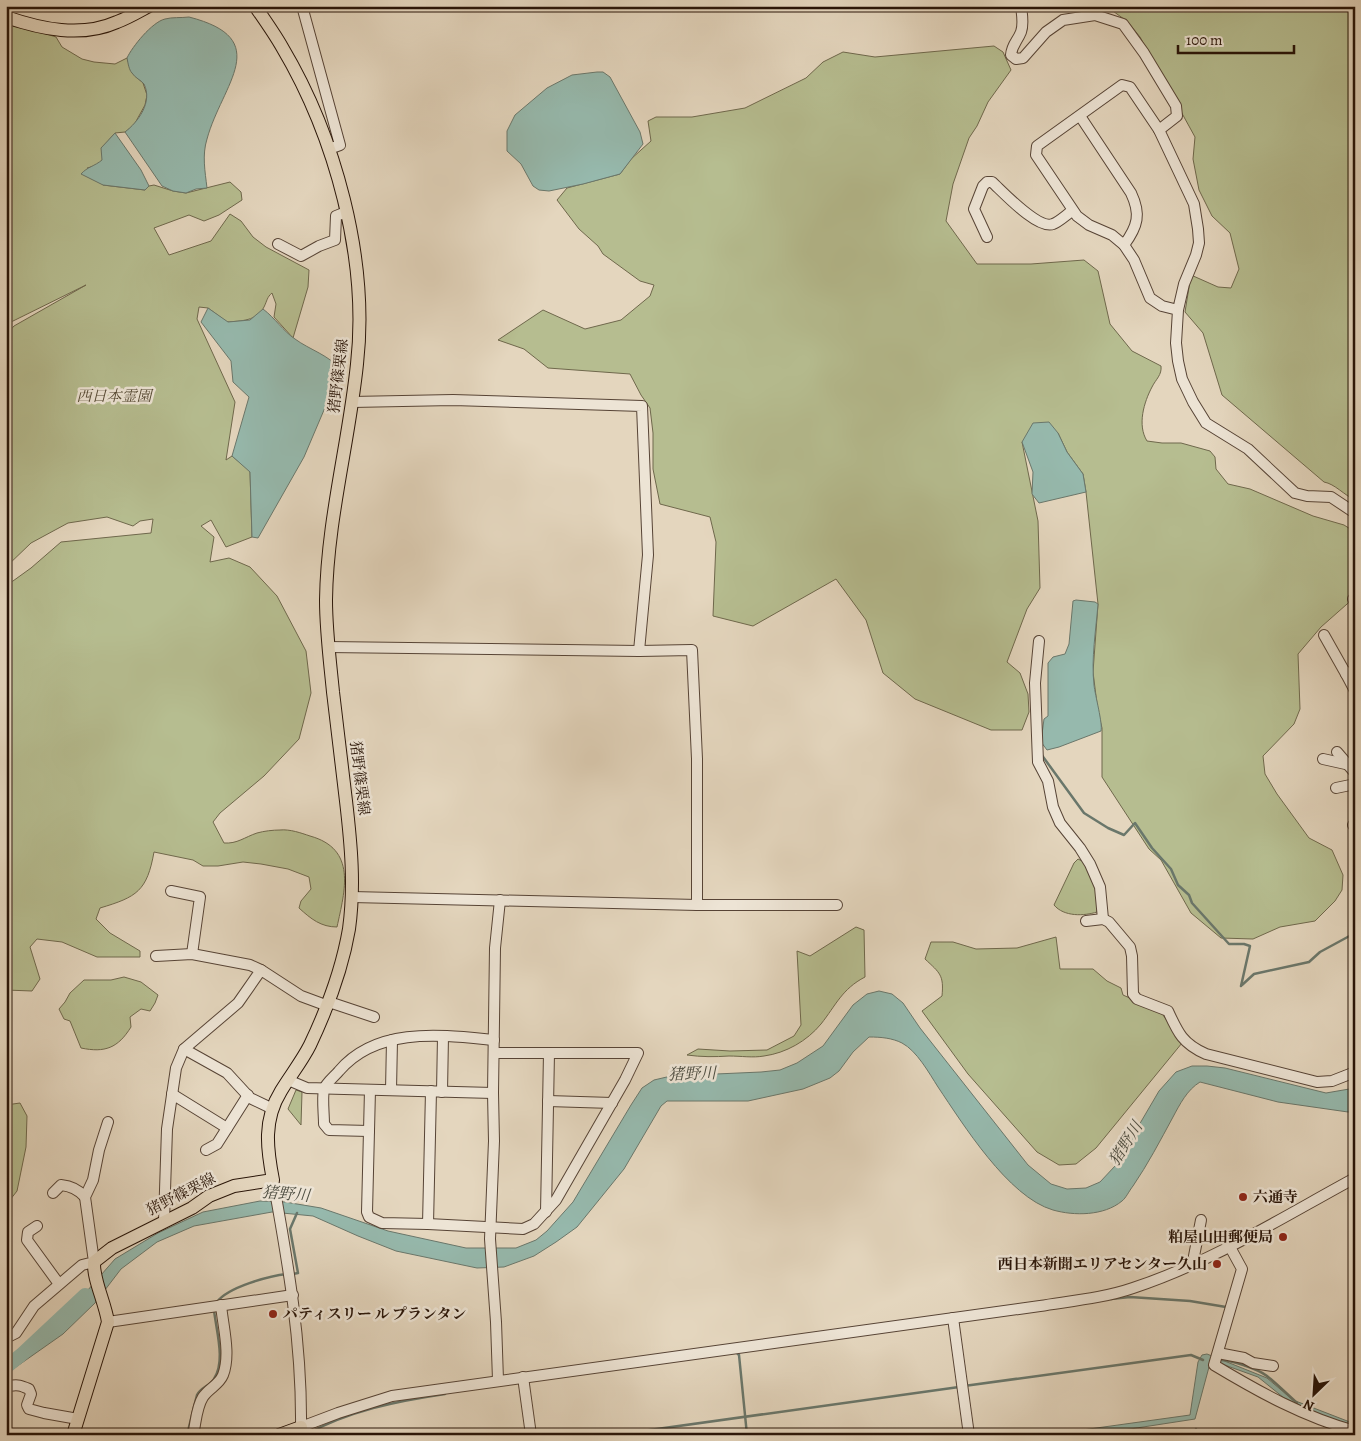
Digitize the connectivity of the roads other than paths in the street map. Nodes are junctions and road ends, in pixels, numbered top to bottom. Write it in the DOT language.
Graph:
graph roads {
  1 [pos="149,6"];
  2 [pos="255,6"];
  3 [pos="302,6"];
  4 [pos="1022,6"];
  5 [pos="6,17"];
  6 [pos="1080,116"];
  7 [pos="1159,130"];
  8 [pos="329,149"];
  9 [pos="1072,211"];
  10 [pos="346,212"];
  11 [pos="987,237"];
  12 [pos="278,244"];
  13 [pos="1124,244"];
  14 [pos="1178,310"];
  15 [pos="352,402"];
  16 [pos="1355,513"];
  17 [pos="1324,635"];
  18 [pos="1039,641"];
  19 [pos="328,647"];
  20 [pos="639,651"];
  21 [pos="1350,672"];
  22 [pos="1355,690"];
  23 [pos="1337,752"];
  24 [pos="1323,759"];
  25 [pos="1352,769"];
  26 [pos="1355,784"];
  27 [pos="1336,788"];
  28 [pos="171,891"];
  29 [pos="352,897"];
  30 [pos="500,900"];
  31 [pos="697,905"];
  32 [pos="838,905"];
  33 [pos="1103,919"];
  34 [pos="1086,920"];
  35 [pos="192,954"];
  36 [pos="156,956"];
  37 [pos="261,970"];
  38 [pos="329,1004"];
  39 [pos="374,1017"];
  40 [pos="443,1036"];
  41 [pos="392,1040"];
  42 [pos="494,1040"];
  43 [pos="184,1048"];
  44 [pos="549,1052"];
  45 [pos="494,1053"];
  46 [pos="1355,1072"];
  47 [pos="288,1080"];
  48 [pos="324,1088"];
  49 [pos="370,1090"];
  50 [pos="391,1090"];
  51 [pos="431,1092"];
  52 [pos="442,1092"];
  53 [pos="493,1093"];
  54 [pos="172,1094"];
  55 [pos="248,1095"];
  56 [pos="548,1101"];
  57 [pos="612,1103"];
  58 [pos="273,1109"];
  59 [pos="108,1122"];
  60 [pos="227,1128"];
  61 [pos="369,1131"];
  62 [pos="206,1150"];
  63 [pos="1355,1178"];
  64 [pos="273,1180"];
  65 [pos="53,1193"];
  66 [pos="86,1198"];
  67 [pos="546,1212"];
  68 [pos="1201,1220"];
  69 [pos="164,1222"];
  70 [pos="428,1224"];
  71 [pos="37,1226"];
  72 [pos="491,1227"];
  73 [pos="1230,1247"];
  74 [pos="1195,1263"];
  75 [pos="94,1266"];
  76 [pos="59,1284"];
  77 [pos="293,1294"];
  78 [pos="221,1305"];
  79 [pos="953,1318"];
  80 [pos="108,1322"];
  81 [pos="6,1338"];
  82 [pos="1216,1358"];
  83 [pos="1272,1366"];
  84 [pos="523,1377"];
  85 [pos="498,1380"];
  86 [pos="10,1386"];
  87 [pos="78,1419"];
  88 [pos="301,1431"];
  89 [pos="1355,1431"];
  90 [pos="73,1435"];
  91 [pos="193,1435"];
  92 [pos="279,1435"];
  93 [pos="531,1435"];
  94 [pos="969,1435"];
  1 -- 5 [label="main road"];
  2 -- 8 [label="main road, 猪野篠栗線"];
  3 -- 8 [label="street"];
  4 -- 7 [label="street"];
  6 -- 7 [label="street"];
  6 -- 9 [label="street"];
  6 -- 13 [label="street"];
  7 -- 14 [label="street"];
  8 -- 10 [label="main road, 猪野篠栗線"];
  9 -- 11 [label="street"];
  9 -- 13 [label="street"];
  10 -- 12 [label="street"];
  10 -- 15 [label="main road, 猪野篠栗線"];
  13 -- 14 [label="street"];
  14 -- 16 [label="street"];
  15 -- 19 [label="main road, 猪野篠栗線"];
  15 -- 20 [label="street"];
  17 -- 21 [label="street"];
  18 -- 33 [label="street"];
  19 -- 20 [label="street"];
  19 -- 29 [label="main road, 猪野篠栗線"];
  20 -- 31 [label="street"];
  21 -- 22 [label="street"];
  23 -- 25 [label="street"];
  24 -- 25 [label="street"];
  26 -- 27 [label="street"];
  28 -- 35 [label="street"];
  29 -- 30 [label="street"];
  29 -- 38 [label="main road, 猪野篠栗線"];
  30 -- 31 [label="street"];
  30 -- 42 [label="street"];
  31 -- 32 [label="street"];
  33 -- 34 [label="street"];
  33 -- 46 [label="street"];
  35 -- 36 [label="street"];
  35 -- 37 [label="street"];
  37 -- 38 [label="street"];
  37 -- 43 [label="street"];
  38 -- 39 [label="street"];
  38 -- 47 [label="main road, 猪野篠栗線"];
  40 -- 41 [label="street"];
  40 -- 42 [label="street"];
  40 -- 52 [label="street"];
  41 -- 48 [label="street"];
  41 -- 50 [label="street"];
  42 -- 45 [label="street"];
  43 -- 54 [label="street"];
  43 -- 55 [label="street"];
  44 -- 45 [label="street"];
  44 -- 56 [label="street"];
  44 -- 57 [label="street"];
  45 -- 53 [label="street"];
  47 -- 48 [label="street"];
  47 -- 58 [label="main road, 猪野篠栗線"];
  48 -- 49 [label="street"];
  48 -- 61 [label="street"];
  49 -- 50 [label="street"];
  49 -- 61 [label="street"];
  50 -- 51 [label="street"];
  51 -- 52 [label="street"];
  51 -- 70 [label="street"];
  52 -- 53 [label="street"];
  53 -- 72 [label="street"];
  54 -- 60 [label="street"];
  54 -- 69 [label="street"];
  55 -- 58 [label="street"];
  55 -- 60 [label="street"];
  56 -- 57 [label="street"];
  56 -- 67 [label="street"];
  57 -- 67 [label="street"];
  58 -- 64 [label="main road, 猪野篠栗線"];
  59 -- 66 [label="street"];
  60 -- 62 [label="street"];
  61 -- 70 [label="street"];
  63 -- 73 [label="street"];
  64 -- 69 [label="main road, 猪野篠栗線"];
  64 -- 77 [label="street"];
  65 -- 66 [label="street"];
  66 -- 75 [label="street"];
  67 -- 72 [label="street"];
  68 -- 74 [label="street"];
  69 -- 75 [label="main road, 猪野篠栗線"];
  70 -- 72 [label="street"];
  71 -- 76 [label="street"];
  72 -- 85 [label="street"];
  73 -- 74 [label="street"];
  73 -- 82 [label="street"];
  74 -- 79 [label="street"];
  75 -- 76 [label="street"];
  75 -- 80 [label="main road"];
  76 -- 81 [label="street"];
  77 -- 78 [label="street"];
  77 -- 88 [label="street"];
  78 -- 80 [label="street"];
  78 -- 91 [label="street"];
  79 -- 84 [label="street"];
  79 -- 94 [label="street"];
  80 -- 87 [label="main road"];
  82 -- 83 [label="street"];
  82 -- 89 [label="street"];
  84 -- 85 [label="street"];
  84 -- 93 [label="street"];
  85 -- 88 [label="street"];
  86 -- 87 [label="street"];
  87 -- 90 [label="main road"];
  88 -- 92 [label="main road"];
}
